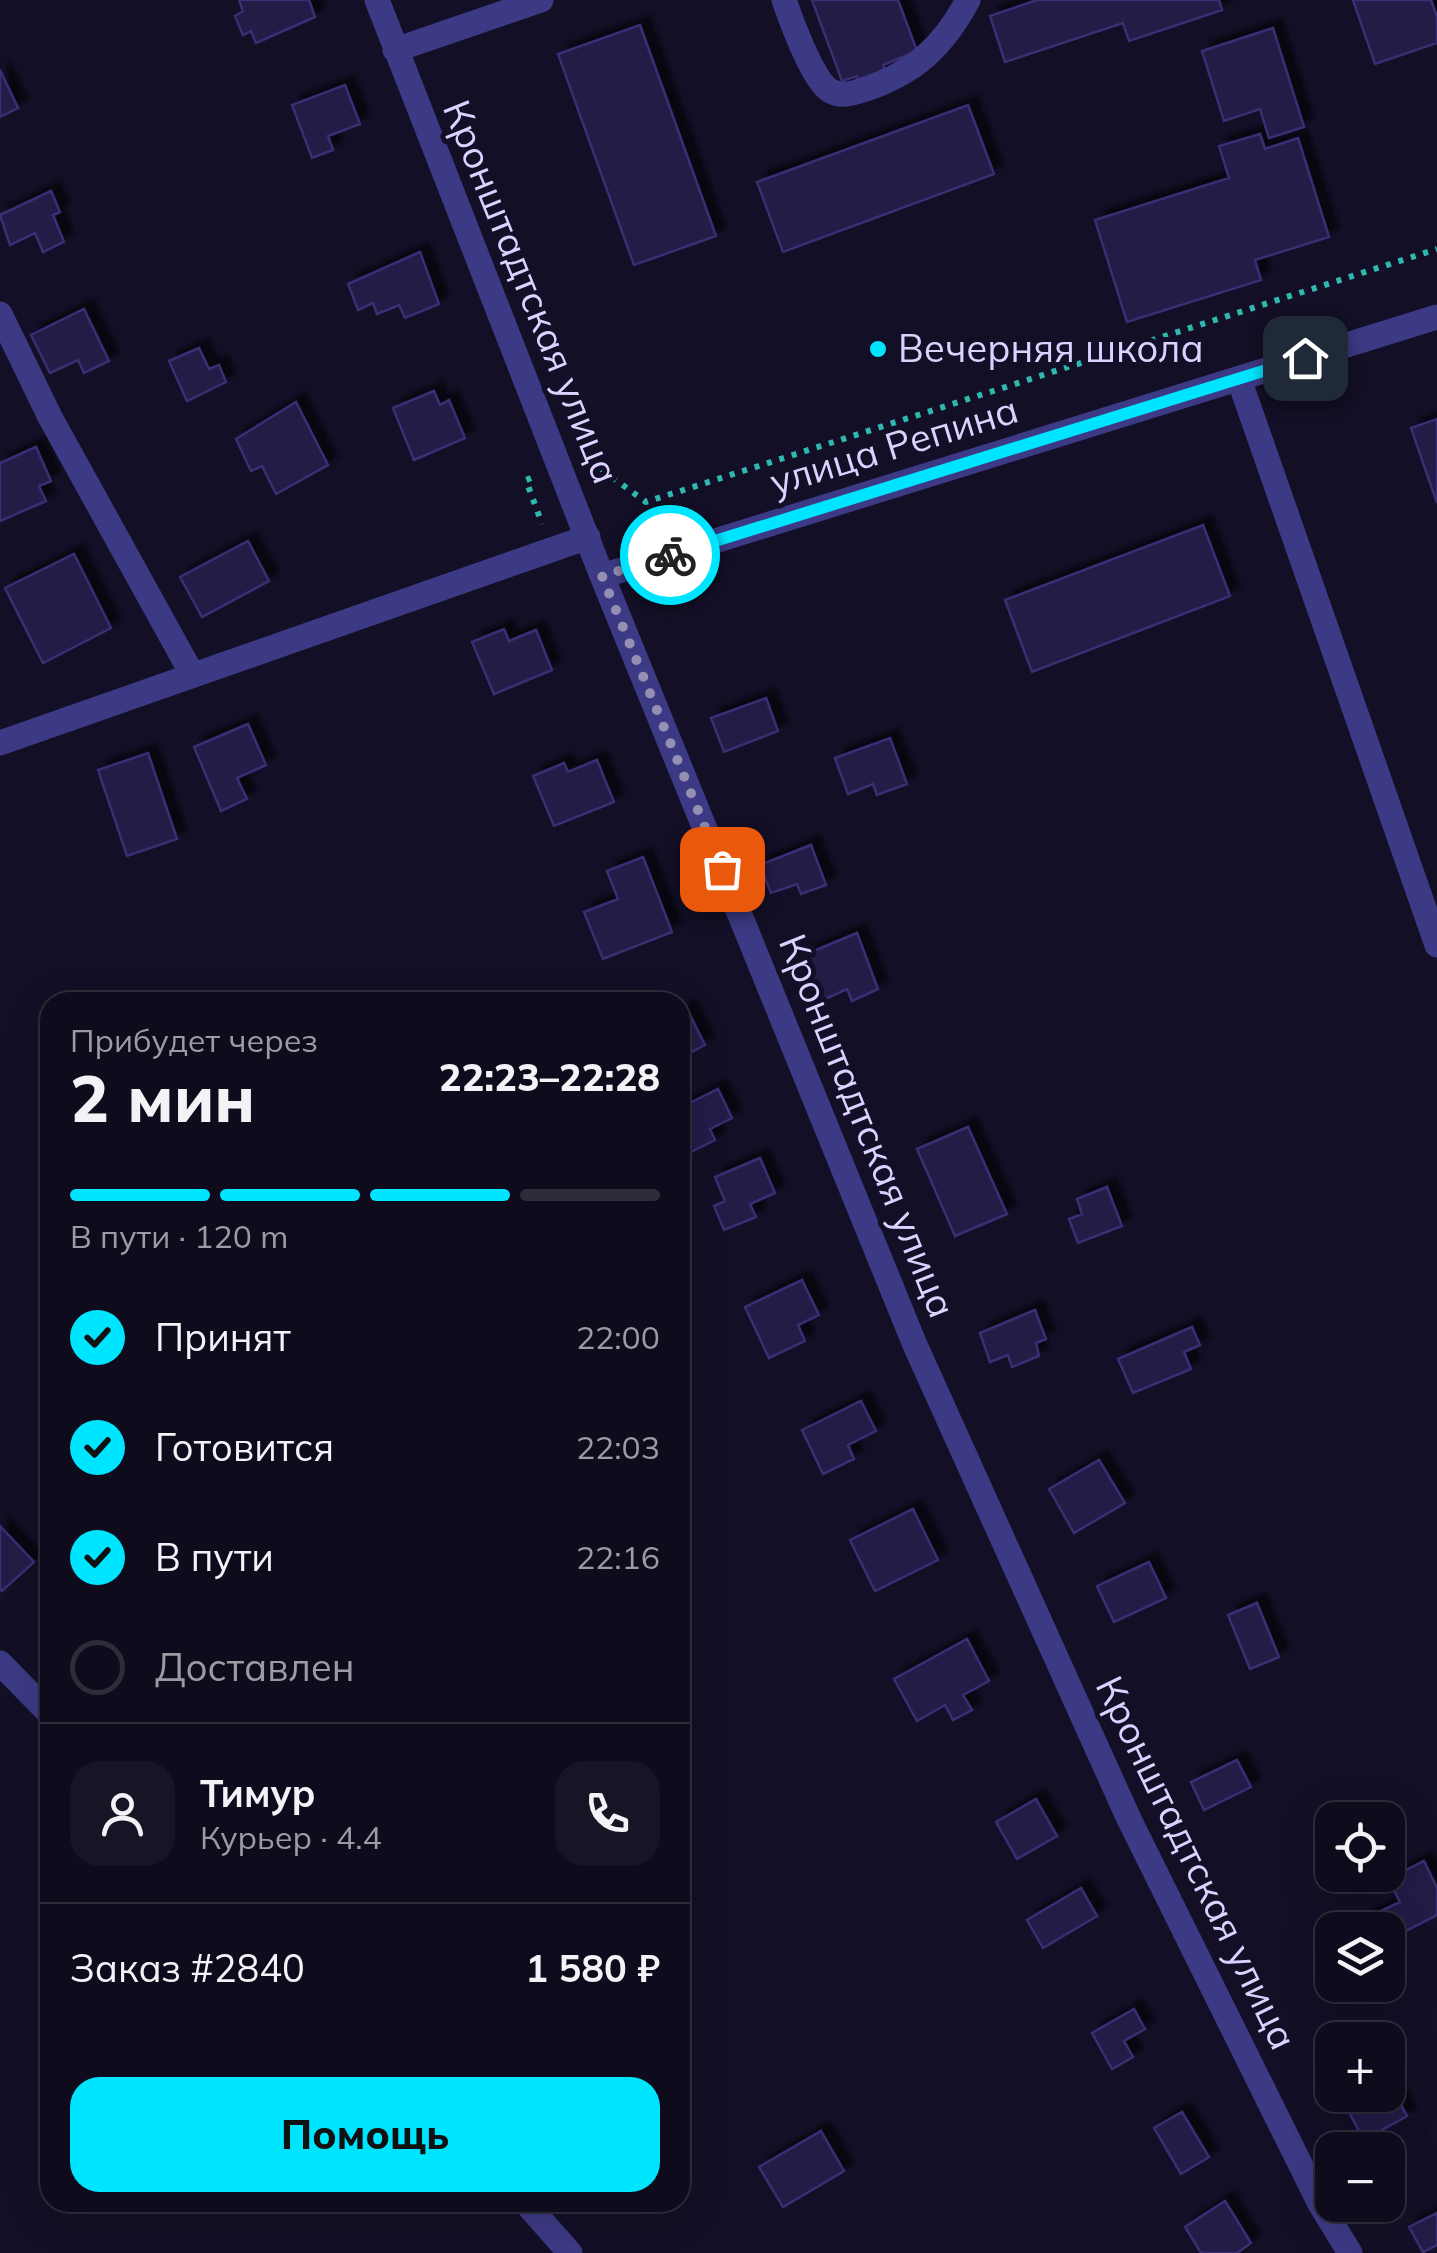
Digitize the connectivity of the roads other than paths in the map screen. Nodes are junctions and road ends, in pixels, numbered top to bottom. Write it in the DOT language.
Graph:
graph roads {
  1 [pos="376,0"];
  2 [pos="540,0"];
  3 [pos="784,0"];
  4 [pos="968,0"];
  5 [pos="395,50"];
  6 [pos="0,314"];
  7 [pos="1437,317"];
  8 [pos="1239,379"];
  9 [pos="588,537"];
  10 [pos="602,576"];
  11 [pos="192,674"];
  12 [pos="0,743"];
  13 [pos="1437,944"];
  14 [pos="0,1664"];
  15 [pos="40,1704"];
  16 [pos="534,2212"];
  17 [pos="570,2253"];
  18 [pos="1350,2253"];
  1 -- 5 [label="street, Кронштадтская улица"];
  2 -- 5 [label="street"];
  3 -- 4 [label="street"];
  5 -- 9 [label="street, Кронштадтская улица"];
  6 -- 11 [label="street"];
  7 -- 8 [label="street, улица Репина"];
  8 -- 10 [label="street, улица Репина"];
  8 -- 13 [label="street"];
  9 -- 10 [label="street, Кронштадтская улица"];
  9 -- 11 [label="street"];
  10 -- 18 [label="street, Кронштадтская улица"];
  11 -- 12 [label="street"];
  14 -- 15 [label="street"];
  16 -- 17 [label="street"];
}
